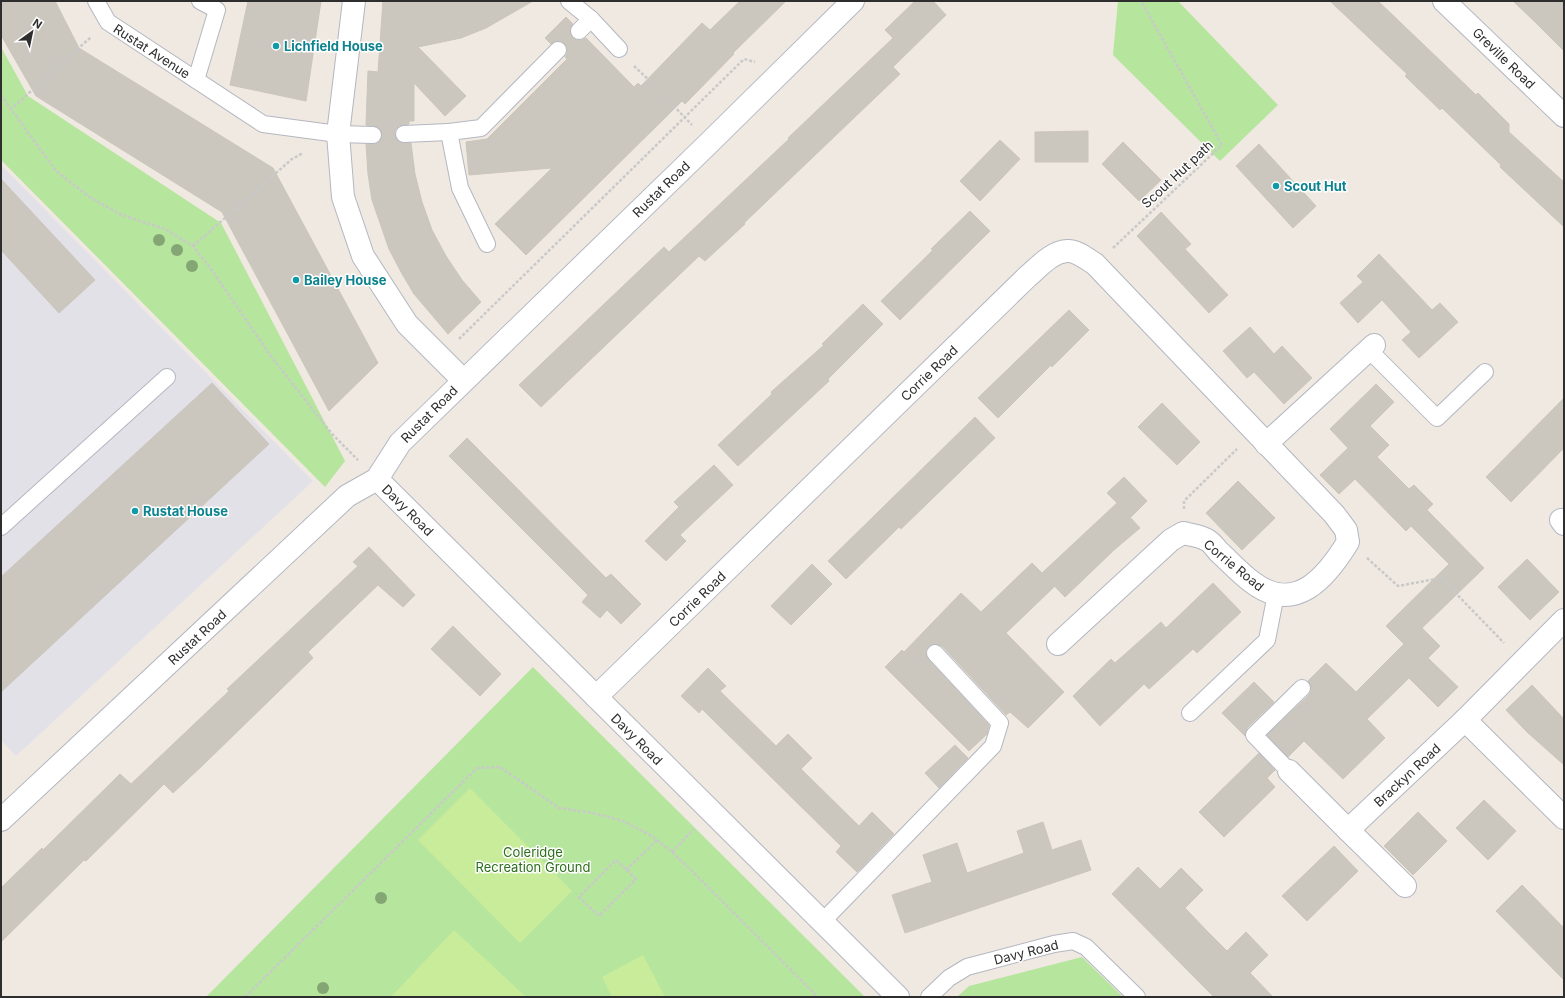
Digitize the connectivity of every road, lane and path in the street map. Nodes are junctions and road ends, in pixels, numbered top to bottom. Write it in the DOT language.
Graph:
graph roads {
  1 [pos="96,1"];
  2 [pos="200,1"];
  3 [pos="354,1"];
  4 [pos="569,1"];
  5 [pos="852,1"];
  6 [pos="1141,1"];
  7 [pos="1444,1"];
  8 [pos="591,19"];
  9 [pos="108,22"];
  10 [pos="579,31"];
  11 [pos="558,50"];
  12 [pos="619,50"];
  13 [pos="757,63"];
  14 [pos="196,80"];
  15 [pos="1,95"];
  16 [pos="670,102"];
  17 [pos="10,110"];
  18 [pos="1564,116"];
  19 [pos="685,118"];
  20 [pos="449,132"];
  21 [pos="338,134"];
  22 [pos="404,134"];
  23 [pos="373,135"];
  24 [pos="710,142"];
  25 [pos="487,244"];
  26 [pos="192,246"];
  27 [pos="1095,264"];
  28 [pos="1371,348"];
  29 [pos="440,357"];
  30 [pos="1485,372"];
  31 [pos="167,377"];
  32 [pos="463,380"];
  33 [pos="1260,438"];
  34 [pos="377,479"];
  35 [pos="1,527"];
  36 [pos="1184,534"];
  37 [pos="1348,542"];
  38 [pos="1276,594"];
  39 [pos="1564,620"];
  40 [pos="1058,644"];
  41 [pos="935,653"];
  42 [pos="1523,662"];
  43 [pos="1302,688"];
  44 [pos="596,697"];
  45 [pos="1190,713"];
  46 [pos="1465,720"];
  47 [pos="1289,771"];
  48 [pos="712,812"];
  49 [pos="1564,818"];
  50 [pos="1,820"];
  51 [pos="1348,830"];
  52 [pos="657,840"];
  53 [pos="672,852"];
  54 [pos="626,870"];
  55 [pos="1405,886"];
  56 [pos="822,922"];
  57 [pos="245,997"];
  58 [pos="818,997"];
  59 [pos="898,997"];
  60 [pos="929,997"];
  61 [pos="1137,997"];
  1 -- 9 [label="lane, Rustat Avenue"];
  2 -- 14 [label="lane, Rustat Avenue"];
  3 -- 21 [label="street"];
  4 -- 8 [label="lane"];
  5 -- 24 [label="street, Rustat Road"];
  6 -- 27 [label="path, Scout Hut path"];
  7 -- 18 [label="street, Greville Road"];
  8 -- 10 [label="lane"];
  8 -- 12 [label="lane"];
  9 -- 14 [label="lane, Rustat Avenue"];
  9 -- 17 [label="path"];
  11 -- 20 [label="lane"];
  13 -- 19 [label="path"];
  14 -- 21 [label="lane, Rustat Avenue"];
  15 -- 17 [label="path"];
  16 -- 19 [label="path"];
  17 -- 26 [label="path"];
  19 -- 24 [label="path"];
  19 -- 29 [label="path"];
  20 -- 22 [label="lane"];
  20 -- 25 [label="lane"];
  21 -- 23 [label="lane, Rustat Avenue"];
  21 -- 26 [label="path"];
  21 -- 29 [label="street"];
  24 -- 32 [label="street, Rustat Road"];
  26 -- 34 [label="path"];
  27 -- 33 [label="street, Corrie Road"];
  27 -- 44 [label="street, Corrie Road"];
  28 -- 30 [label="lane"];
  28 -- 33 [label="street"];
  29 -- 32 [label="street"];
  31 -- 35 [label="lane"];
  32 -- 34 [label="street, Rustat Road"];
  33 -- 36 [label="path"];
  33 -- 37 [label="street, Corrie Road"];
  34 -- 44 [label="street, Davy Road"];
  34 -- 50 [label="street, Rustat Road"];
  36 -- 38 [label="street, Corrie Road"];
  36 -- 40 [label="street"];
  37 -- 38 [label="street, Corrie Road"];
  37 -- 42 [label="path"];
  38 -- 45 [label="lane"];
  39 -- 42 [label="street, Brackyn Road"];
  41 -- 56 [label="lane"];
  42 -- 46 [label="street, Brackyn Road"];
  43 -- 47 [label="lane"];
  44 -- 48 [label="street, Davy Road"];
  46 -- 49 [label="street"];
  46 -- 51 [label="street, Brackyn Road"];
  47 -- 51 [label="street"];
  48 -- 53 [label="path"];
  48 -- 56 [label="street, Davy Road"];
  51 -- 55 [label="street"];
  52 -- 53 [label="path"];
  52 -- 54 [label="path"];
  52 -- 57 [label="path"];
  53 -- 58 [label="path"];
  54 -- 54 [label="path"];
  56 -- 59 [label="street, Davy Road"];
  60 -- 61 [label="lane, Davy Road"];
}
